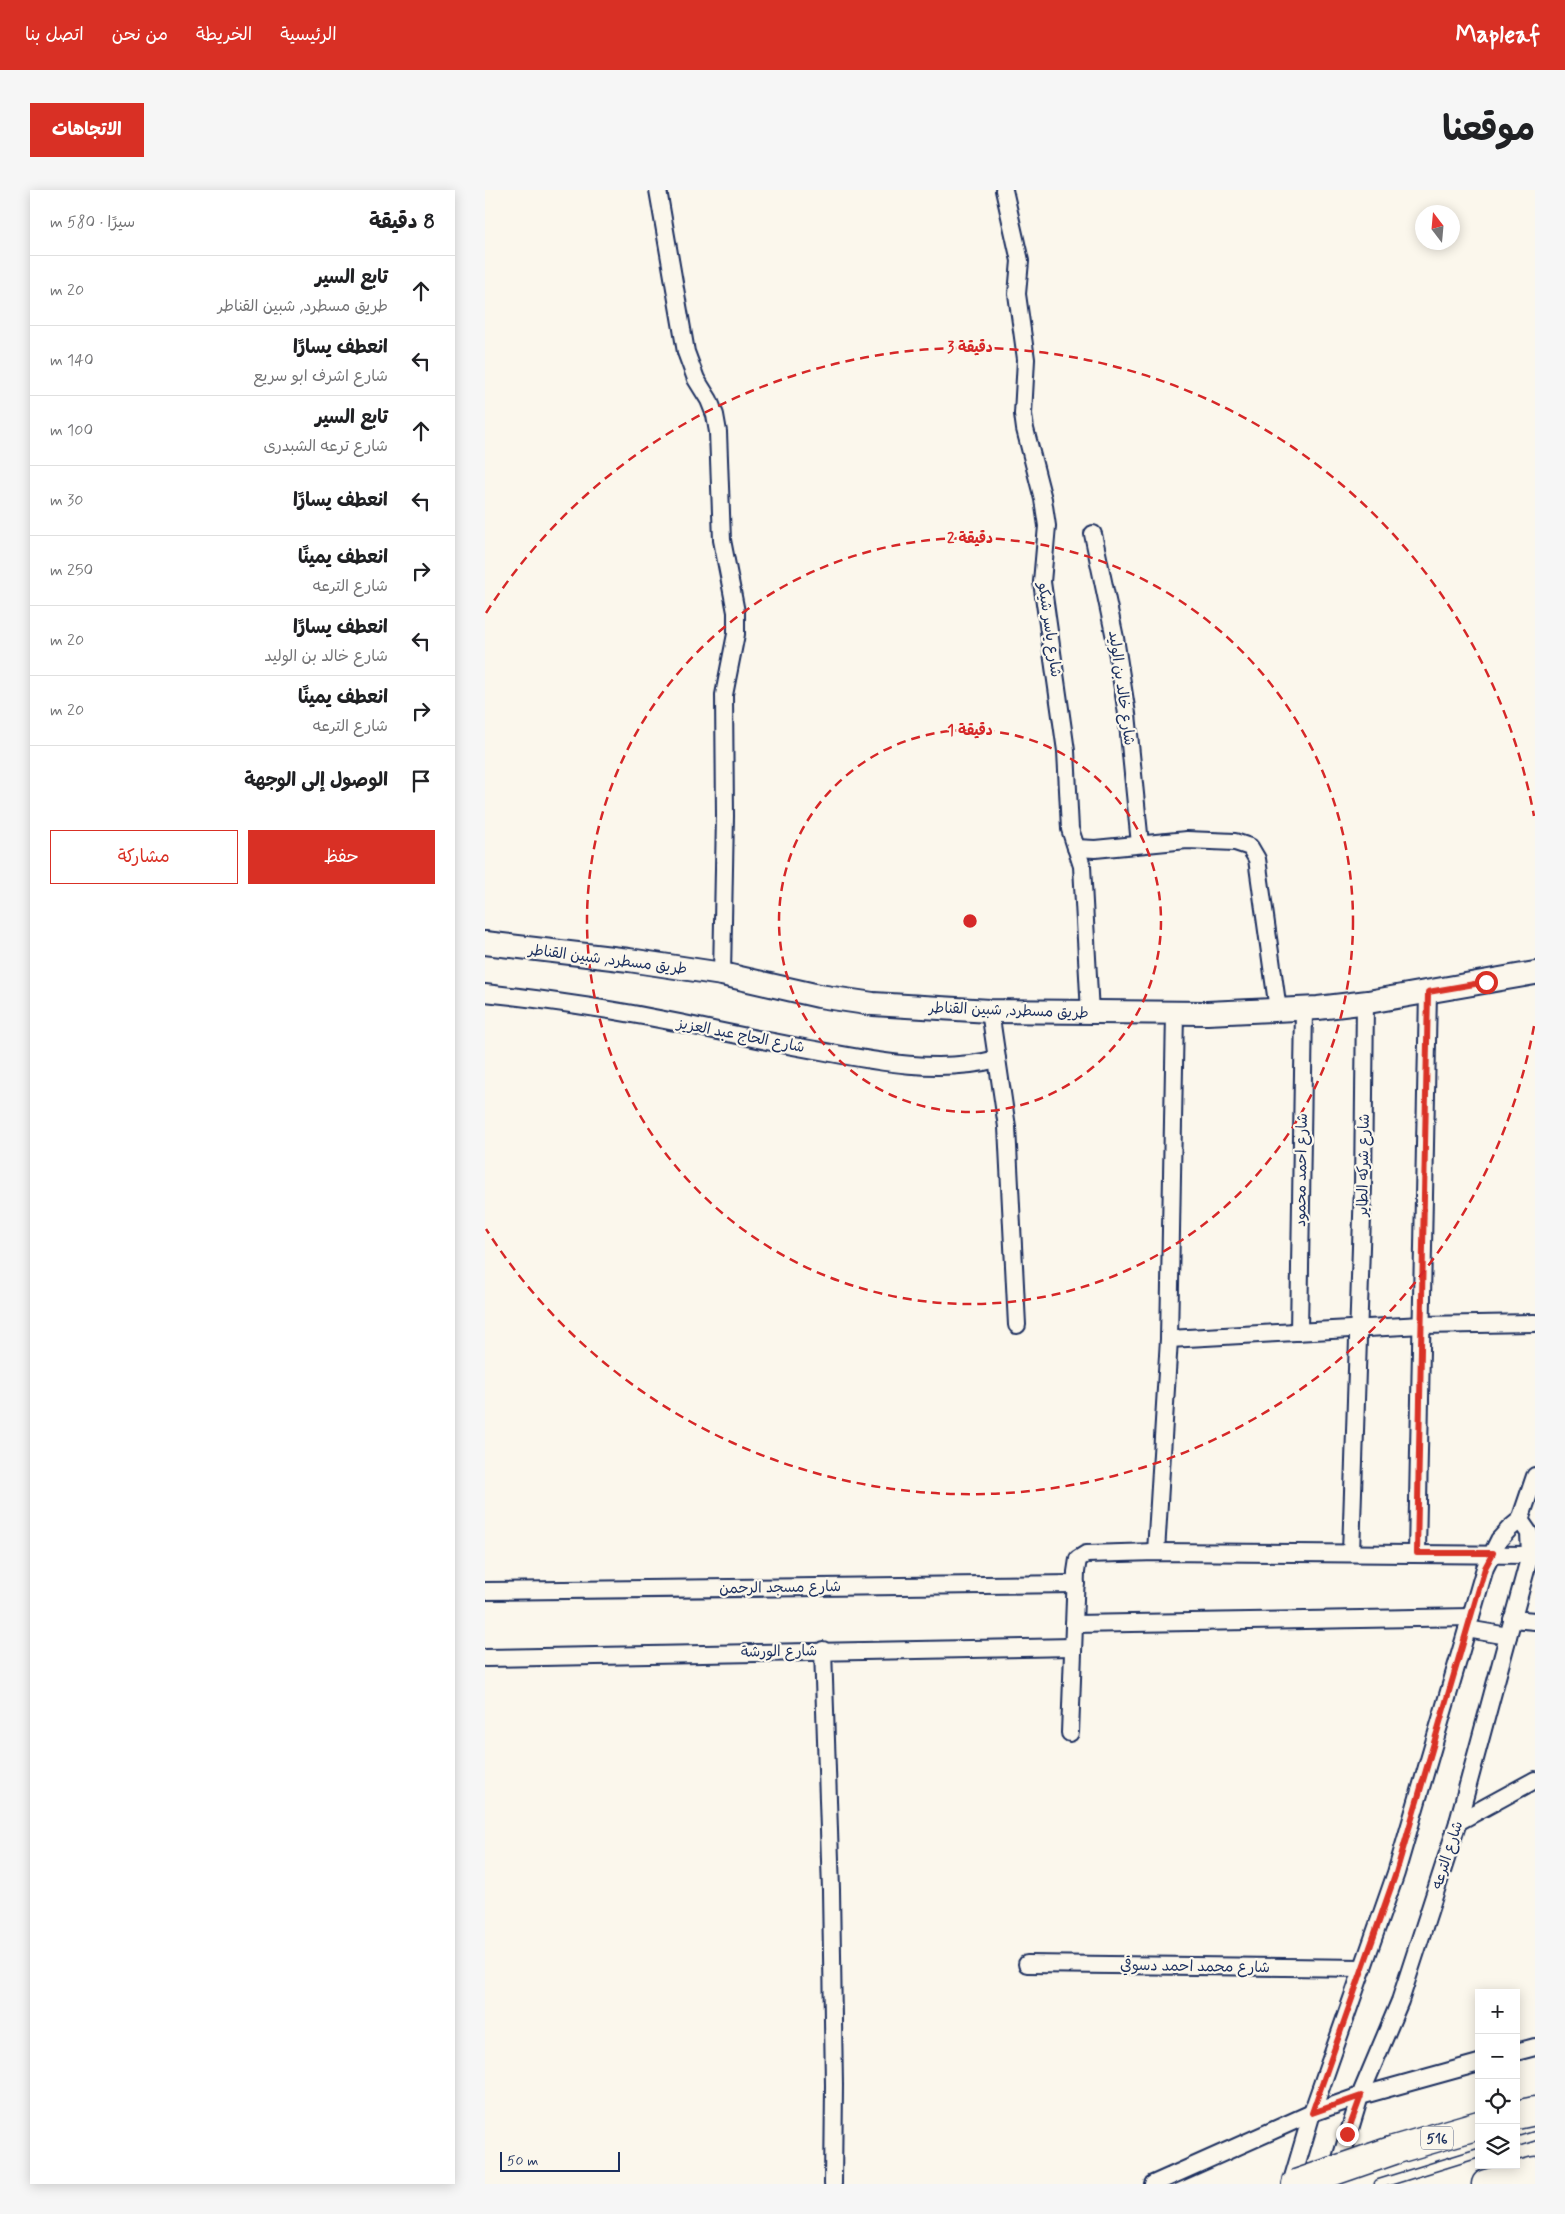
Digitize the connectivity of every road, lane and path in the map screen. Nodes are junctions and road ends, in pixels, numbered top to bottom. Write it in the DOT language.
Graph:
graph roads {
  1 [pos="658,190"];
  2 [pos="1004,190"];
  3 [pos="1093,534"];
  4 [pos="1140,844"];
  5 [pos="1076,848"];
  6 [pos="485,943"];
  7 [pos="721,974"];
  8 [pos="1535,974"];
  9 [pos="1428,992"];
  10 [pos="485,993"];
  11 [pos="1365,1002"];
  12 [pos="1304,1009"];
  13 [pos="1278,1010"];
  14 [pos="1090,1013"];
  15 [pos="1175,1013"];
  16 [pos="991,1017"];
  17 [pos="997,1054"];
  18 [pos="1535,1323"];
  19 [pos="1017,1324"];
  20 [pos="1422,1325"];
  21 [pos="1358,1329"];
  22 [pos="1299,1332"];
  23 [pos="1169,1339"];
  24 [pos="1535,1476"];
  25 [pos="1520,1520"];
  26 [pos="1157,1552"];
  27 [pos="1351,1553"];
  28 [pos="1417,1553"];
  29 [pos="1493,1553"];
  30 [pos="1532,1555"];
  31 [pos="1076,1584"];
  32 [pos="485,1591"];
  33 [pos="1512,1619"];
  34 [pos="1535,1621"];
  35 [pos="1469,1623"];
  36 [pos="1074,1624"];
  37 [pos="1508,1636"];
  38 [pos="1073,1647"];
  39 [pos="823,1650"];
  40 [pos="485,1658"];
  41 [pos="1070,1733"];
  42 [pos="1535,1780"];
  43 [pos="1458,1822"];
  44 [pos="1027,1964"];
  45 [pos="1363,1968"];
  46 [pos="1535,2047"];
  47 [pos="1520,2051"];
  48 [pos="1475,2064"];
  49 [pos="1361,2096"];
  50 [pos="1535,2111"];
  51 [pos="1312,2113"];
  52 [pos="1520,2114"];
  53 [pos="1475,2127"];
  54 [pos="1535,2136"];
  55 [pos="1520,2141"];
  56 [pos="1475,2154"];
  57 [pos="1535,2171"];
  58 [pos="833,2184"];
  59 [pos="1153,2184"];
  60 [pos="1291,2184"];
  61 [pos="1296,2184"];
  62 [pos="1334,2184"];
  63 [pos="1379,2184"];
  64 [pos="1486,2184"];
  1 -- 7 [label="street"];
  2 -- 5 [label="street, شارع ياسر شيكو"];
  3 -- 4 [label="street, شارع خالد بن الوليد"];
  4 -- 5 [label="street"];
  4 -- 13 [label="street"];
  5 -- 14 [label="street, شارع ياسر شيكو"];
  6 -- 7 [label="main road, طريق مسطرد, شبين القناطر"];
  7 -- 16 [label="main road, طريق مسطرد, شبين القناطر"];
  8 -- 9 [label="main road, طريق مسطرد, شبين القناطر"];
  9 -- 11 [label="main road, طريق مسطرد, شبين القناطر"];
  9 -- 20 [label="street"];
  10 -- 17 [label="street, شارع الحاج عبد العزيز"];
  11 -- 12 [label="main road, طريق مسطرد, شبين القناطر"];
  11 -- 21 [label="street, شارع شركه الطاير"];
  12 -- 13 [label="main road, طريق مسطرد, شبين القناطر"];
  12 -- 22 [label="street, شارع احمد محمود"];
  13 -- 15 [label="main road, طريق مسطرد, شبين القناطر"];
  14 -- 15 [label="main road, طريق مسطرد, شبين القناطر"];
  14 -- 16 [label="main road, طريق مسطرد, شبين القناطر"];
  15 -- 23 [label="street"];
  16 -- 17 [label="street"];
  17 -- 19 [label="street"];
  18 -- 20 [label="street"];
  20 -- 21 [label="street"];
  20 -- 28 [label="street"];
  21 -- 22 [label="street"];
  21 -- 27 [label="street, شارع شركه الطاير"];
  22 -- 23 [label="street"];
  23 -- 26 [label="street"];
  24 -- 25 [label="street"];
  25 -- 29 [label="street"];
  25 -- 30 [label="street, شارع الترعه"];
  26 -- 27 [label="street"];
  26 -- 31 [label="street"];
  27 -- 28 [label="street"];
  28 -- 29 [label="street"];
  29 -- 30 [label="street"];
  29 -- 35 [label="street"];
  30 -- 33 [label="street, شارع الترعه"];
  31 -- 32 [label="street, شارع مسجد الرحمن"];
  31 -- 36 [label="street"];
  33 -- 34 [label="street"];
  33 -- 37 [label="street, شارع الترعه"];
  35 -- 36 [label="street"];
  35 -- 37 [label="street"];
  35 -- 45 [label="street"];
  36 -- 38 [label="street"];
  37 -- 43 [label="street, شارع الترعه"];
  38 -- 39 [label="street, شارع الورشة"];
  38 -- 41 [label="street"];
  39 -- 40 [label="street, شارع الورشة"];
  39 -- 58 [label="street"];
  42 -- 43 [label="street"];
  43 -- 49 [label="street, شارع الترعه"];
  44 -- 45 [label="street, شارع محمد احمد دسوقي"];
  45 -- 51 [label="street"];
  46 -- 47 [label="street"];
  48 -- 49 [label="street"];
  49 -- 51 [label="street"];
  49 -- 62 [label="street, شارع الترعه"];
  50 -- 52 [label="highway"];
  51 -- 59 [label="street"];
  51 -- 60 [label="street"];
  53 -- 61 [label="highway, 516, bridge"];
  54 -- 55 [label="lane"];
  56 -- 63 [label="lane"];
  57 -- 64 [label="highway"];
}
